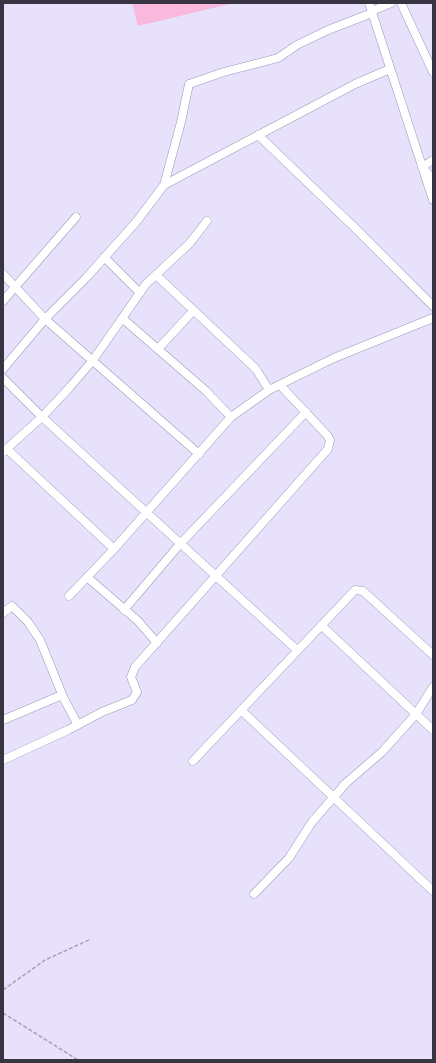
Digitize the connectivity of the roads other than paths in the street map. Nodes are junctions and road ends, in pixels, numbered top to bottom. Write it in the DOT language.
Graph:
graph roads {
  1 [pos="369,3"];
  2 [pos="391,3"];
  3 [pos="401,3"];
  4 [pos="372,13"];
  5 [pos="390,70"];
  6 [pos="433,72"];
  7 [pos="258,135"];
  8 [pos="433,160"];
  9 [pos="422,167"];
  10 [pos="433,179"];
  11 [pos="164,185"];
  12 [pos="433,200"];
  13 [pos="76,218"];
  14 [pos="207,221"];
  15 [pos="104,257"];
  16 [pos="3,274"];
  17 [pos="156,275"];
  18 [pos="15,287"];
  19 [pos="140,292"];
  20 [pos="3,301"];
  21 [pos="433,306"];
  22 [pos="193,311"];
  23 [pos="122,318"];
  24 [pos="433,318"];
  25 [pos="44,319"];
  26 [pos="158,349"];
  27 [pos="92,360"];
  28 [pos="3,369"];
  29 [pos="3,378"];
  30 [pos="280,385"];
  31 [pos="269,390"];
  32 [pos="306,412"];
  33 [pos="42,417"];
  34 [pos="230,417"];
  35 [pos="5,451"];
  36 [pos="199,454"];
  37 [pos="146,512"];
  38 [pos="180,544"];
  39 [pos="114,549"];
  40 [pos="215,575"];
  41 [pos="87,577"];
  42 [pos="69,596"];
  43 [pos="124,610"];
  44 [pos="3,613"];
  45 [pos="320,625"];
  46 [pos="157,643"];
  47 [pos="297,650"];
  48 [pos="433,655"];
  49 [pos="433,687"];
  50 [pos="62,695"];
  51 [pos="241,710"];
  52 [pos="416,714"];
  53 [pos="3,720"];
  54 [pos="78,725"];
  55 [pos="433,730"];
  56 [pos="3,760"];
  57 [pos="193,761"];
  58 [pos="334,797"];
  59 [pos="433,891"];
  60 [pos="254,894"];
  1 -- 4 [label="street"];
  2 -- 4 [label="street"];
  3 -- 6 [label="street"];
  4 -- 5 [label="street"];
  4 -- 11 [label="street"];
  5 -- 7 [label="street"];
  5 -- 9 [label="street"];
  7 -- 11 [label="street"];
  7 -- 21 [label="street"];
  8 -- 9 [label="street"];
  9 -- 10 [label="street"];
  9 -- 12 [label="street"];
  11 -- 15 [label="street"];
  13 -- 18 [label="street"];
  14 -- 17 [label="street"];
  15 -- 19 [label="street"];
  15 -- 25 [label="street"];
  16 -- 18 [label="street"];
  17 -- 19 [label="street"];
  17 -- 22 [label="street"];
  18 -- 20 [label="street"];
  18 -- 25 [label="street"];
  19 -- 23 [label="street"];
  22 -- 26 [label="street"];
  22 -- 31 [label="street"];
  23 -- 26 [label="street"];
  23 -- 27 [label="street"];
  24 -- 30 [label="street"];
  25 -- 27 [label="street"];
  25 -- 28 [label="street"];
  26 -- 34 [label="street"];
  27 -- 33 [label="street"];
  27 -- 36 [label="street"];
  29 -- 33 [label="street"];
  30 -- 31 [label="street"];
  30 -- 32 [label="street"];
  31 -- 34 [label="street"];
  32 -- 38 [label="street"];
  32 -- 40 [label="street"];
  33 -- 35 [label="street"];
  33 -- 37 [label="street"];
  34 -- 36 [label="street"];
  35 -- 39 [label="street"];
  36 -- 37 [label="street"];
  37 -- 38 [label="street"];
  37 -- 39 [label="street"];
  38 -- 40 [label="street"];
  38 -- 43 [label="street"];
  39 -- 41 [label="street"];
  40 -- 46 [label="street"];
  40 -- 47 [label="street"];
  41 -- 42 [label="street"];
  41 -- 43 [label="street"];
  43 -- 46 [label="street"];
  44 -- 50 [label="street"];
  45 -- 47 [label="street"];
  45 -- 48 [label="street"];
  45 -- 52 [label="street"];
  46 -- 54 [label="street"];
  47 -- 51 [label="street"];
  49 -- 52 [label="street"];
  50 -- 53 [label="street"];
  50 -- 54 [label="street"];
  51 -- 57 [label="street"];
  51 -- 58 [label="street"];
  52 -- 55 [label="street"];
  52 -- 58 [label="street"];
  54 -- 56 [label="street"];
  58 -- 59 [label="street"];
  58 -- 60 [label="street"];
}
